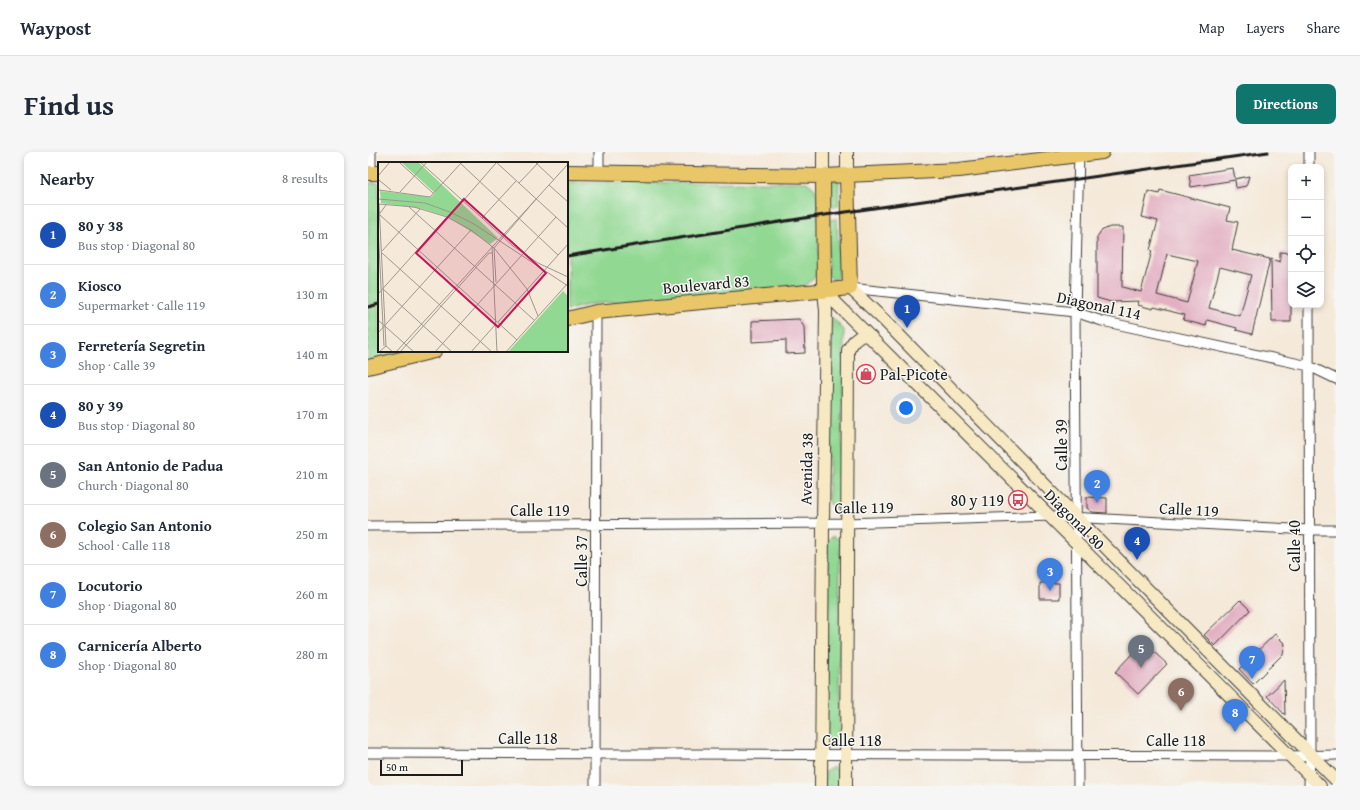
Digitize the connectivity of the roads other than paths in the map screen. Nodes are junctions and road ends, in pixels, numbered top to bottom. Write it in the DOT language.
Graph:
graph roads {
  1 [pos="371,152"];
  2 [pos="599,152"];
  3 [pos="823,152"];
  4 [pos="847,152"];
  5 [pos="1102,152"];
  6 [pos="1309,152"];
  7 [pos="1079,154"];
  8 [pos="1309,164"];
  9 [pos="568,172"];
  10 [pos="599,172"];
  11 [pos="373,173"];
  12 [pos="847,175"];
  13 [pos="823,176"];
  14 [pos="850,288"];
  15 [pos="824,291"];
  16 [pos="1308,308"];
  17 [pos="596,312"];
  18 [pos="1075,312"];
  19 [pos="568,319"];
  20 [pos="871,337"];
  21 [pos="430,352"];
  22 [pos="1308,366"];
  23 [pos="368,367"];
  24 [pos="1336,379"];
  25 [pos="1051,516"];
  26 [pos="1076,517"];
  27 [pos="823,523"];
  28 [pos="846,523"];
  29 [pos="596,524"];
  30 [pos="368,526"];
  31 [pos="1308,530"];
  32 [pos="1336,530"];
  33 [pos="1076,542"];
  34 [pos="368,753"];
  35 [pos="595,754"];
  36 [pos="822,754"];
  37 [pos="1310,754"];
  38 [pos="846,755"];
  39 [pos="1078,755"];
  40 [pos="1336,755"];
  41 [pos="1290,756"];
  42 [pos="1308,780"];
  43 [pos="1336,780"];
  44 [pos="595,786"];
  45 [pos="822,786"];
  46 [pos="846,786"];
  47 [pos="1078,786"];
  48 [pos="1320,786"];
  1 -- 11 [label="street"];
  2 -- 10 [label="street"];
  3 -- 13 [label="main road, Avenida 38"];
  4 -- 12 [label="main road"];
  5 -- 7 [label="main road"];
  6 -- 8 [label="street"];
  7 -- 12 [label="main road"];
  7 -- 18 [label="street, Calle 39"];
  9 -- 10 [label="main road"];
  10 -- 13 [label="main road"];
  12 -- 13 [label="main road"];
  12 -- 14 [label="main road"];
  13 -- 15 [label="main road, Avenida 38"];
  14 -- 15 [label="main road, Boulevard 83"];
  14 -- 18 [label="street, Diagonal 114"];
  14 -- 26 [label="main road, Diagonal 80"];
  15 -- 17 [label="main road, Boulevard 83"];
  15 -- 20 [label="main road, Diagonal 80"];
  15 -- 27 [label="main road, Avenida 38"];
  16 -- 22 [label="street, Calle 40"];
  17 -- 19 [label="main road, Boulevard 83"];
  17 -- 29 [label="street, Calle 37"];
  18 -- 22 [label="street, Diagonal 114"];
  18 -- 26 [label="street, Calle 39"];
  20 -- 25 [label="main road, Diagonal 80"];
  20 -- 28 [label="main road"];
  21 -- 23 [label="main road"];
  22 -- 24 [label="street, Diagonal 114"];
  22 -- 31 [label="street, Calle 40"];
  25 -- 26 [label="street, Calle 119"];
  25 -- 28 [label="street, Calle 119"];
  25 -- 33 [label="main road, Diagonal 80"];
  26 -- 31 [label="street, Calle 119"];
  26 -- 33 [label="street, Calle 39"];
  26 -- 37 [label="main road, Diagonal 80"];
  27 -- 28 [label="street, Calle 119"];
  27 -- 29 [label="street, Calle 119"];
  27 -- 36 [label="main road, Avenida 38"];
  28 -- 38 [label="main road"];
  29 -- 30 [label="street, Calle 119"];
  29 -- 35 [label="street, Calle 37"];
  31 -- 32 [label="street, Calle 119"];
  31 -- 37 [label="street, Calle 40"];
  33 -- 39 [label="street, Calle 39"];
  33 -- 41 [label="main road, Diagonal 80"];
  34 -- 35 [label="street, Calle 118"];
  35 -- 36 [label="street, Calle 118"];
  35 -- 44 [label="street, Calle 37"];
  36 -- 38 [label="street, Calle 118"];
  36 -- 45 [label="main road, Avenida 38"];
  37 -- 40 [label="street, Calle 118"];
  37 -- 41 [label="street, Calle 118"];
  37 -- 42 [label="street, Calle 40"];
  37 -- 43 [label="main road, Diagonal 80"];
  38 -- 39 [label="street, Calle 118"];
  38 -- 46 [label="main road"];
  39 -- 41 [label="street, Calle 118"];
  39 -- 47 [label="street, Calle 39"];
  41 -- 42 [label="main road, Diagonal 80"];
  42 -- 48 [label="main road, Diagonal 80"];
}
